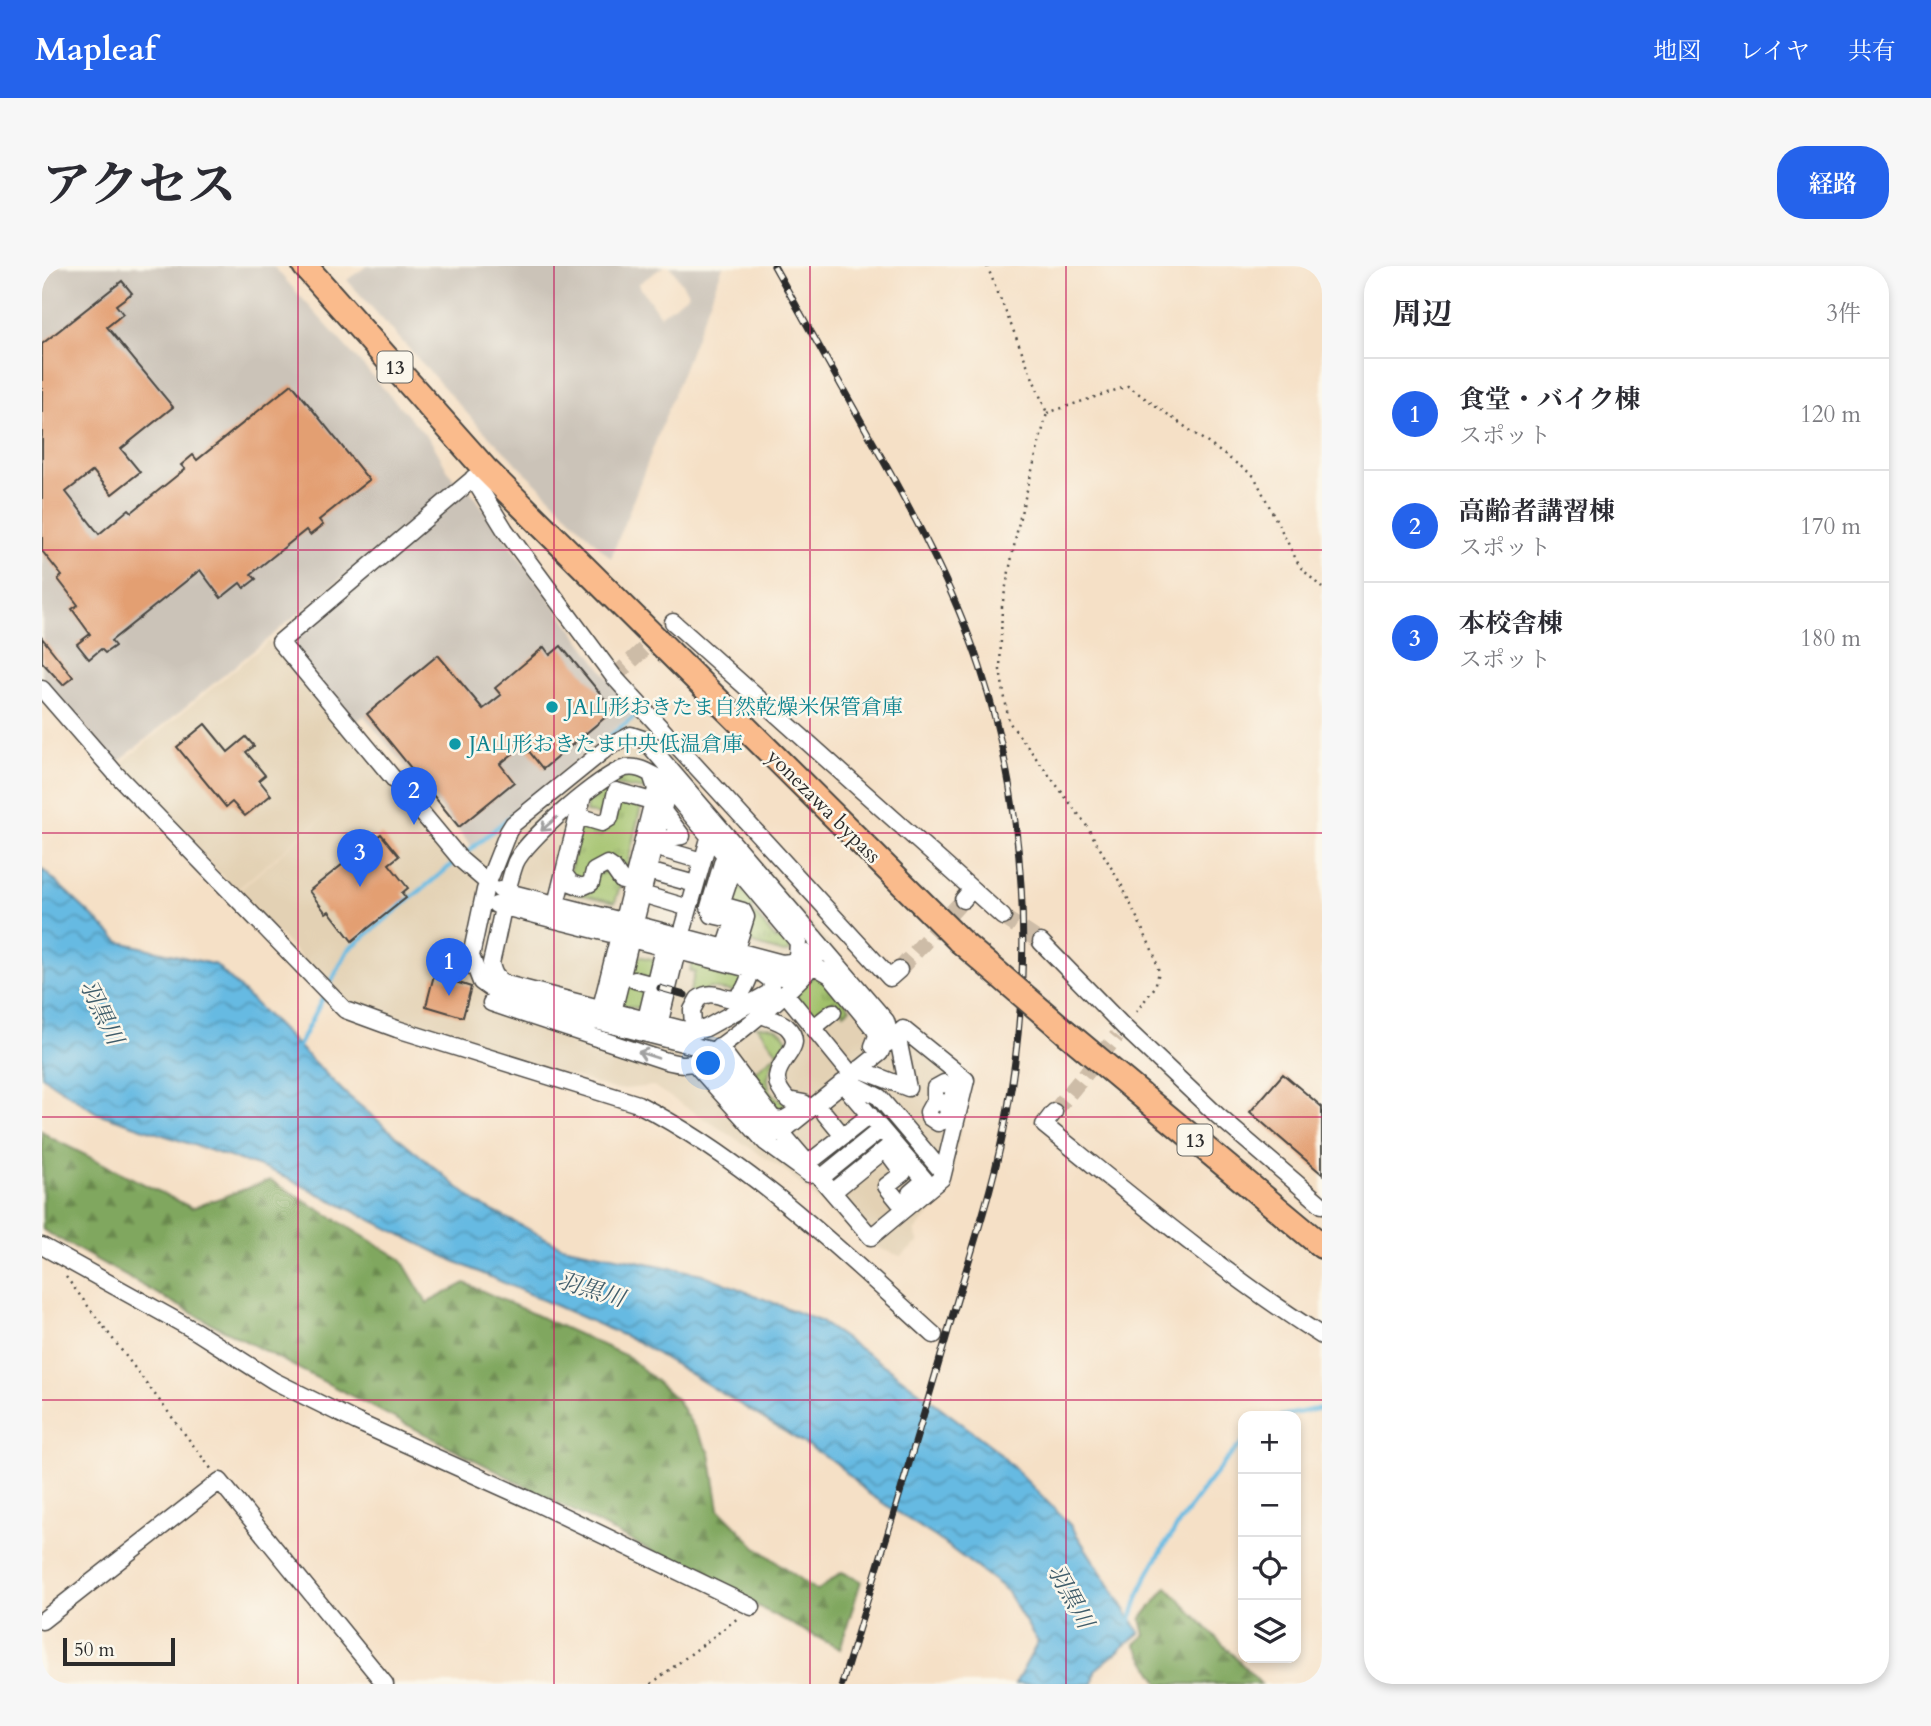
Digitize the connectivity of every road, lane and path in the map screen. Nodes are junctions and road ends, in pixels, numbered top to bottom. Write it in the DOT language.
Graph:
graph roads {
  1 [pos="305,266"];
  2 [pos="987,266"];
  3 [pos="1047,413"];
  4 [pos="479,473"];
  5 [pos="1322,588"];
  6 [pos="673,622"];
  7 [pos="42,689"];
  8 [pos="664,784"];
  9 [pos="583,796"];
  10 [pos="648,800"];
  11 [pos="663,811"];
  12 [pos="578,816"];
  13 [pos="655,843"];
  14 [pos="716,857"];
  15 [pos="648,871"];
  16 [pos="564,874"];
  17 [pos="627,882"];
  18 [pos="671,884"];
  19 [pos="695,884"];
  20 [pos="642,894"];
  21 [pos="504,896"];
  22 [pos="562,901"];
  23 [pos="689,908"];
  24 [pos="1003,917"];
  25 [pos="625,927"];
  26 [pos="1041,942"];
  27 [pos="817,943"];
  28 [pos="732,944"];
  29 [pos="681,946"];
  30 [pos="471,956"];
  31 [pos="756,970"];
  32 [pos="796,970"];
  33 [pos="899,970"];
  34 [pos="635,980"];
  35 [pos="654,985"];
  36 [pos="740,1010"];
  37 [pos="833,1012"];
  38 [pos="603,1013"];
  39 [pos="758,1016"];
  40 [pos="658,1017"];
  41 [pos="699,1027"];
  42 [pos="813,1028"];
  43 [pos="1121,1031"];
  44 [pos="888,1041"];
  45 [pos="711,1053"];
  46 [pos="850,1076"];
  47 [pos="949,1076"];
  48 [pos="804,1103"];
  49 [pos="947,1110"];
  50 [pos="1054,1112"];
  51 [pos="825,1114"];
  52 [pos="870,1115"];
  53 [pos="788,1127"];
  54 [pos="881,1129"];
  55 [pos="843,1136"];
  56 [pos="895,1150"];
  57 [pos="815,1158"];
  58 [pos="936,1171"];
  59 [pos="827,1173"];
  60 [pos="838,1190"];
  61 [pos="899,1202"];
  62 [pos="1322,1205"];
  63 [pos="1322,1246"];
  64 [pos="43,1248"];
  65 [pos="934,1335"];
  66 [pos="1322,1336"];
  67 [pos="220,1481"];
  68 [pos="752,1607"];
  69 [pos="42,1621"];
  70 [pos="385,1684"];
  71 [pos="652,1684"];
  1 -- 4 [label="highway, yonezawa bypass / 13"];
  2 -- 3 [label="path"];
  3 -- 5 [label="path"];
  3 -- 43 [label="path"];
  4 -- 21 [label="street"];
  4 -- 33 [label="street"];
  4 -- 63 [label="highway, yonezawa bypass / 13, bridge"];
  6 -- 24 [label="street"];
  7 -- 65 [label="street"];
  8 -- 9 [label="street"];
  8 -- 10 [label="street"];
  8 -- 11 [label="street"];
  8 -- 14 [label="street"];
  8 -- 21 [label="street"];
  8 -- 25 [label="street"];
  8 -- 32 [label="street"];
  9 -- 12 [label="street"];
  9 -- 21 [label="street, one-way"];
  10 -- 12 [label="street"];
  10 -- 17 [label="street"];
  11 -- 13 [label="street"];
  11 -- 13 [label="street"];
  12 -- 16 [label="street"];
  13 -- 15 [label="street"];
  13 -- 18 [label="street"];
  14 -- 18 [label="street"];
  14 -- 19 [label="street"];
  14 -- 28 [label="street"];
  14 -- 29 [label="street"];
  14 -- 32 [label="street"];
  15 -- 18 [label="street"];
  15 -- 20 [label="street"];
  16 -- 17 [label="street"];
  16 -- 22 [label="street"];
  17 -- 25 [label="street"];
  18 -- 19 [label="street"];
  18 -- 20 [label="street"];
  18 -- 23 [label="street"];
  19 -- 23 [label="street"];
  20 -- 25 [label="street"];
  21 -- 22 [label="street"];
  21 -- 25 [label="street"];
  21 -- 27 [label="street"];
  21 -- 30 [label="street"];
  21 -- 38 [label="street"];
  22 -- 25 [label="street"];
  23 -- 29 [label="street"];
  25 -- 29 [label="street"];
  25 -- 38 [label="street"];
  26 -- 43 [label="street"];
  27 -- 32 [label="street"];
  27 -- 44 [label="street"];
  28 -- 29 [label="street"];
  28 -- 32 [label="street"];
  29 -- 31 [label="street"];
  29 -- 32 [label="street"];
  29 -- 35 [label="street"];
  29 -- 40 [label="street"];
  30 -- 38 [label="street"];
  45 -- 30 [label="street, one-way"];
  31 -- 32 [label="street"];
  31 -- 36 [label="street"];
  31 -- 41 [label="street"];
  32 -- 39 [label="street"];
  32 -- 42 [label="street"];
  32 -- 46 [label="street"];
  34 -- 35 [label="street"];
  35 -- 40 [label="street"];
  36 -- 39 [label="street"];
  36 -- 41 [label="street"];
  37 -- 42 [label="street"];
  38 -- 40 [label="street"];
  38 -- 41 [label="street"];
  38 -- 45 [label="street"];
  39 -- 45 [label="street"];
  39 -- 48 [label="street"];
  40 -- 41 [label="street"];
  42 -- 46 [label="street"];
  43 -- 62 [label="street"];
  44 -- 46 [label="street"];
  44 -- 46 [label="street"];
  44 -- 47 [label="street"];
  45 -- 48 [label="street"];
  45 -- 53 [label="street"];
  45 -- 60 [label="street"];
  46 -- 48 [label="street"];
  46 -- 52 [label="street"];
  46 -- 53 [label="street"];
  46 -- 58 [label="street"];
  47 -- 49 [label="street"];
  47 -- 49 [label="street"];
  49 -- 58 [label="street"];
  50 -- 66 [label="street"];
  51 -- 55 [label="street"];
  52 -- 54 [label="street"];
  52 -- 55 [label="street"];
  53 -- 57 [label="street"];
  53 -- 60 [label="street"];
  54 -- 56 [label="street"];
  54 -- 59 [label="street"];
  55 -- 57 [label="street"];
  56 -- 58 [label="street"];
  56 -- 60 [label="street"];
  56 -- 61 [label="street"];
  57 -- 59 [label="street"];
  58 -- 60 [label="street"];
  58 -- 61 [label="street"];
  59 -- 60 [label="street"];
  60 -- 61 [label="street"];
  64 -- 67 [label="path"];
  64 -- 68 [label="street"];
  67 -- 69 [label="street"];
  67 -- 70 [label="street"];
  68 -- 71 [label="path"];
}
